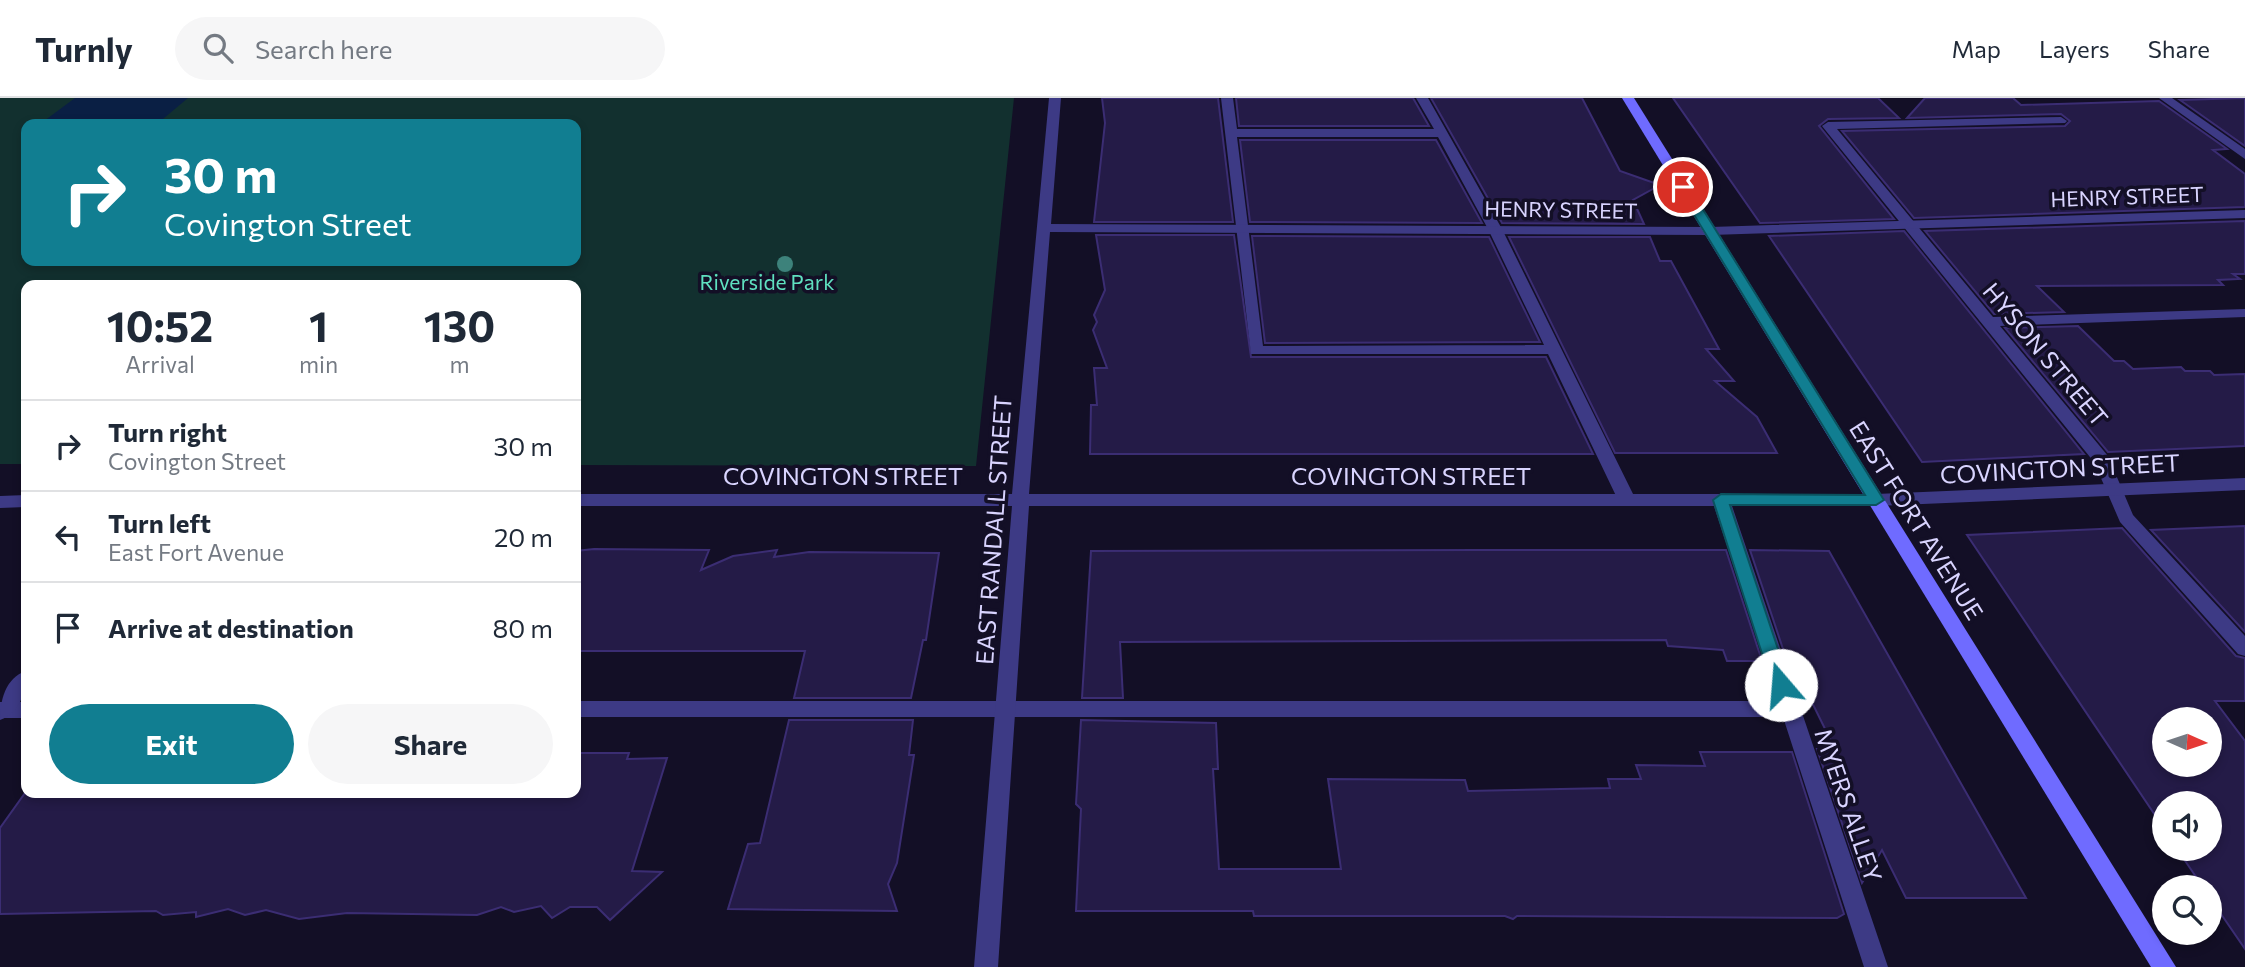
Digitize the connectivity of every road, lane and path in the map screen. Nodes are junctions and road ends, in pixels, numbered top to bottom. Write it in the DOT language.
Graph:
graph roads {
  1 [pos="1055,98"];
  2 [pos="1227,98"];
  3 [pos="1422,98"];
  4 [pos="1628,98"];
  5 [pos="2165,98"];
  6 [pos="2061,121"];
  7 [pos="1231,133"];
  8 [pos="1442,133"];
  9 [pos="2245,155"];
  10 [pos="2245,214"];
  11 [pos="1907,224"];
  12 [pos="1044,228"];
  13 [pos="1244,228"];
  14 [pos="1496,229"];
  15 [pos="1711,231"];
  16 [pos="2245,313"];
  17 [pos="1989,322"];
  18 [pos="1553,349"];
  19 [pos="2245,484"];
  20 [pos="2115,490"];
  21 [pos="1021,499"];
  22 [pos="581,500"];
  23 [pos="1627,500"];
  24 [pos="1721,500"];
  25 [pos="1876,500"];
  26 [pos="0,502"];
  27 [pos="21,502"];
  28 [pos="2245,649"];
  29 [pos="21,685"];
  30 [pos="581,709"];
  31 [pos="1005,709"];
  32 [pos="1788,709"];
  33 [pos="21,710"];
  34 [pos="1,711"];
  35 [pos="986,967"];
  36 [pos="1876,967"];
  37 [pos="2164,967"];
  1 -- 12 [label="street, EAST RANDALL STREET"];
  2 -- 7 [label="street"];
  3 -- 8 [label="street"];
  4 -- 15 [label="street, EAST FORT AVENUE"];
  5 -- 9 [label="street"];
  6 -- 11 [label="street, HYSON STREET"];
  7 -- 8 [label="street"];
  7 -- 13 [label="street"];
  8 -- 14 [label="street"];
  10 -- 11 [label="street, HENRY STREET"];
  11 -- 15 [label="street, HENRY STREET"];
  11 -- 17 [label="street, HYSON STREET"];
  12 -- 13 [label="street, HENRY STREET"];
  12 -- 21 [label="street, EAST RANDALL STREET"];
  13 -- 14 [label="street, HENRY STREET"];
  13 -- 18 [label="street"];
  14 -- 15 [label="street, HENRY STREET"];
  14 -- 18 [label="street"];
  15 -- 25 [label="street, EAST FORT AVENUE"];
  16 -- 17 [label="street"];
  17 -- 20 [label="street, HYSON STREET"];
  18 -- 23 [label="street"];
  19 -- 20 [label="street, COVINGTON STREET"];
  20 -- 25 [label="street, COVINGTON STREET"];
  20 -- 28 [label="street, HYSON STREET"];
  21 -- 22 [label="street, COVINGTON STREET"];
  21 -- 23 [label="street, COVINGTON STREET"];
  21 -- 31 [label="street, EAST RANDALL STREET"];
  23 -- 24 [label="street, COVINGTON STREET"];
  24 -- 25 [label="street, COVINGTON STREET"];
  24 -- 32 [label="street, MYERS ALLEY"];
  25 -- 37 [label="street, EAST FORT AVENUE"];
  26 -- 27 [label="street"];
  29 -- 34 [label="street"];
  30 -- 31 [label="street"];
  31 -- 32 [label="street"];
  31 -- 35 [label="street, EAST RANDALL STREET"];
  32 -- 36 [label="street, MYERS ALLEY"];
  33 -- 34 [label="street"];
}
